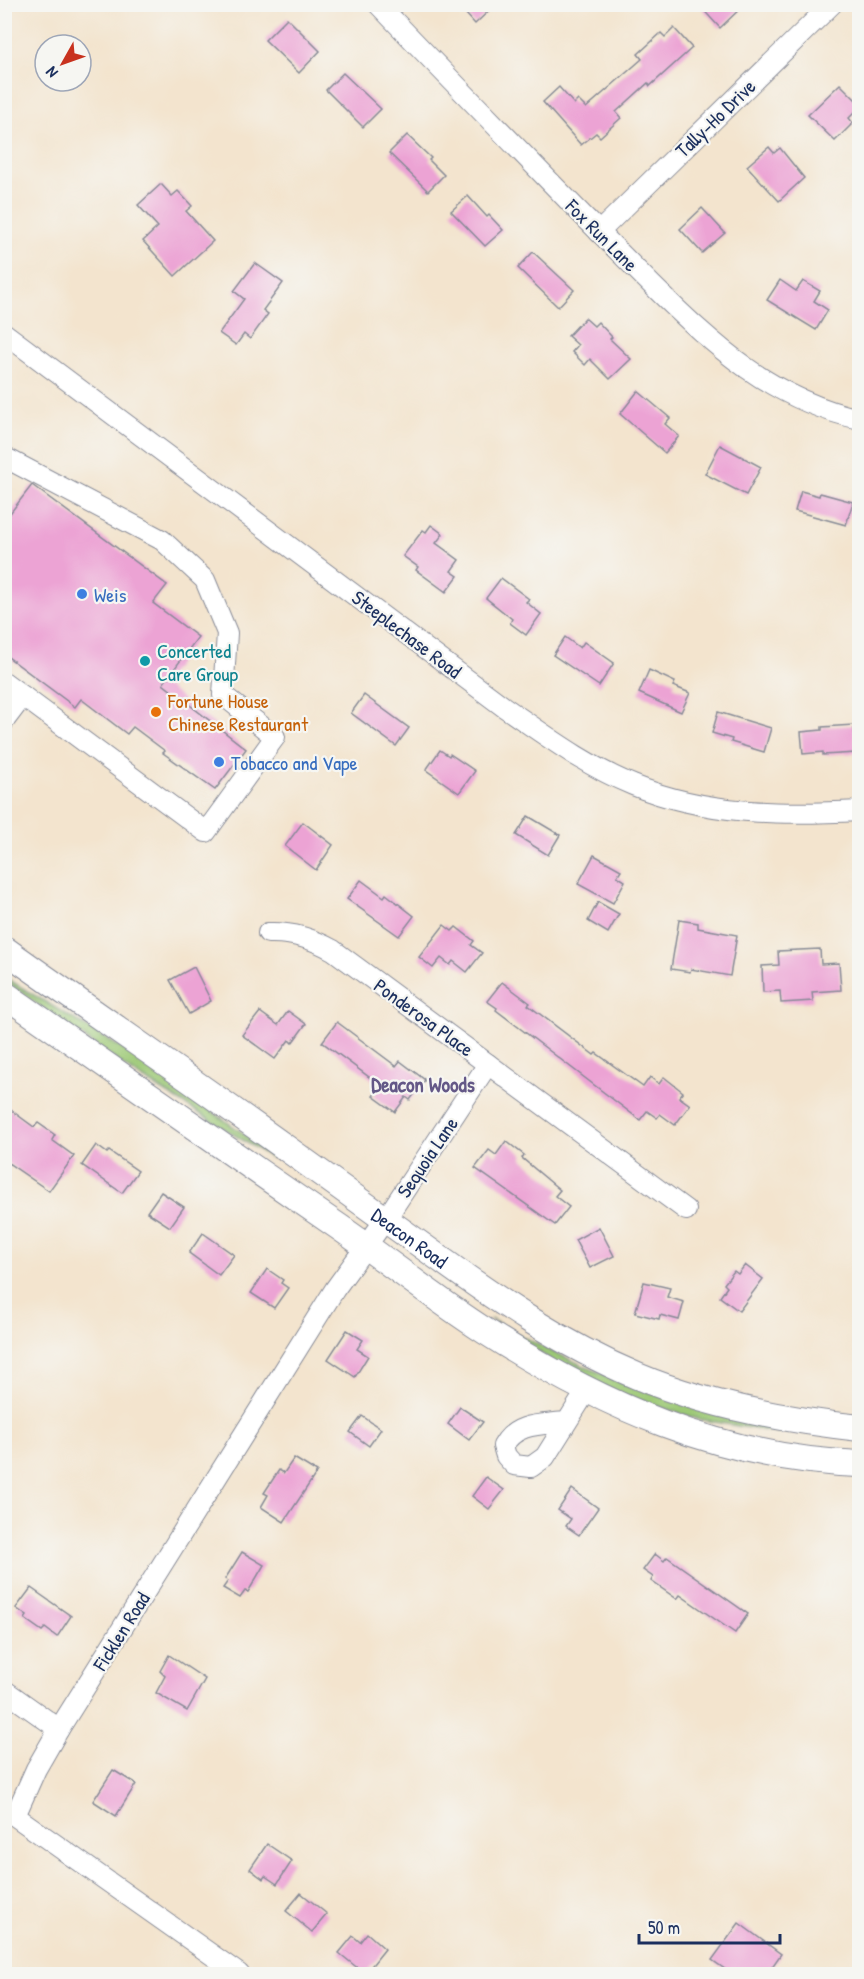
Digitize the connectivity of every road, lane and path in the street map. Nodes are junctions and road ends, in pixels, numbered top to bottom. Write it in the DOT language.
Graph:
graph roads {
  1 [pos="378,4"];
  2 [pos="832,4"];
  3 [pos="599,232"];
  4 [pos="4,333"];
  5 [pos="860,419"];
  6 [pos="4,457"];
  7 [pos="4,682"];
  8 [pos="23,696"];
  9 [pos="4,721"];
  10 [pos="860,811"];
  11 [pos="268,933"];
  12 [pos="4,950"];
  13 [pos="4,994"];
  14 [pos="488,1064"];
  15 [pos="686,1210"];
  16 [pos="385,1220"];
  17 [pos="366,1246"];
  18 [pos="587,1390"];
  19 [pos="566,1422"];
  20 [pos="860,1428"];
  21 [pos="860,1464"];
  22 [pos="4,1690"];
  23 [pos="59,1729"];
  24 [pos="239,1974"];
  1 -- 3 [label="street, Fox Run Lane"];
  2 -- 3 [label="street, Tally-Ho Drive"];
  3 -- 5 [label="street, Fox Run Lane"];
  4 -- 10 [label="street, Steeplechase Road"];
  6 -- 8 [label="street"];
  7 -- 8 [label="street"];
  8 -- 9 [label="street"];
  11 -- 14 [label="street, Ponderosa Place"];
  12 -- 16 [label="main road, Deacon Road"];
  13 -- 17 [label="main road, Deacon Road"];
  14 -- 15 [label="street, Ponderosa Place"];
  14 -- 16 [label="street, Sequoia Lane"];
  16 -- 17 [label="street, Ficklen Road"];
  16 -- 20 [label="main road, Deacon Road"];
  17 -- 18 [label="main road, Deacon Road"];
  17 -- 23 [label="street, Ficklen Road"];
  18 -- 19 [label="street"];
  18 -- 21 [label="main road, Deacon Road"];
  22 -- 23 [label="street"];
  23 -- 24 [label="street, Ficklen Road"];
}
